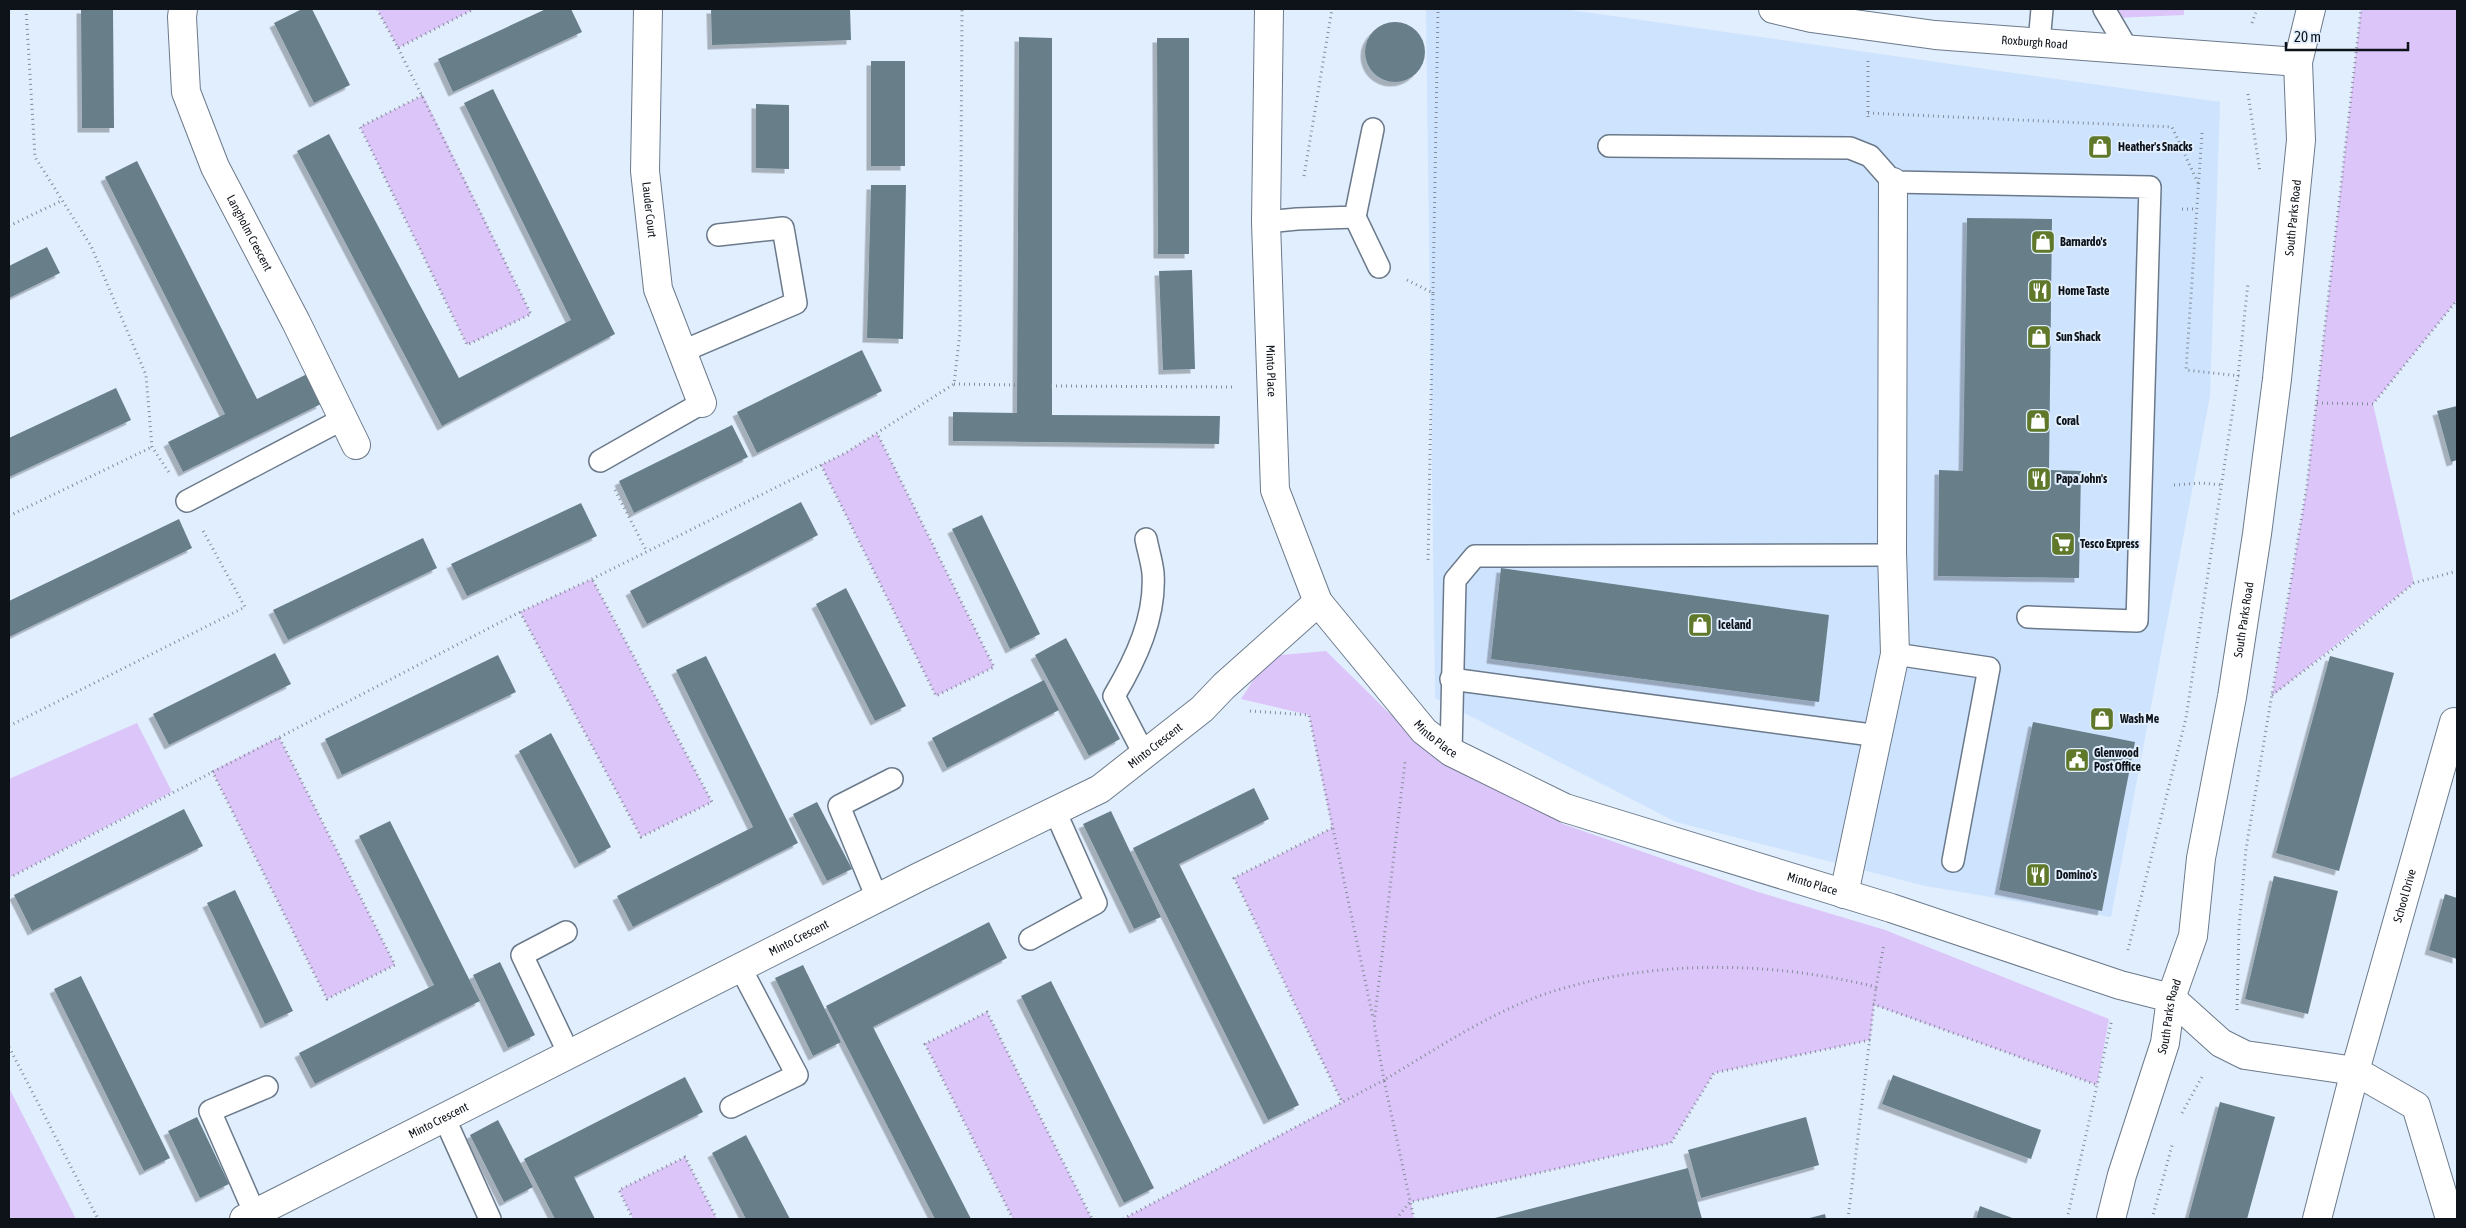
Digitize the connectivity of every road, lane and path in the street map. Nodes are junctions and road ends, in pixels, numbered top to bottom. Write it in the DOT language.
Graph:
graph roads {
  1 [pos="26,9"];
  2 [pos="183,9"];
  3 [pos="377,9"];
  4 [pos="474,9"];
  5 [pos="648,9"];
  6 [pos="962,9"];
  7 [pos="1269,9"];
  8 [pos="1332,9"];
  9 [pos="1438,9"];
  10 [pos="1773,9"];
  11 [pos="2042,9"];
  12 [pos="2104,9"];
  13 [pos="2256,9"];
  14 [pos="2311,9"];
  15 [pos="1868,26"];
  16 [pos="2039,43"];
  17 [pos="398,48"];
  18 [pos="2128,50"];
  19 [pos="2242,58"];
  20 [pos="2298,62"];
  21 [pos="424,95"];
  22 [pos="1868,113"];
  23 [pos="1373,129"];
  24 [pos="2202,133"];
  25 [pos="1609,146"];
  26 [pos="1870,156"];
  27 [pos="2260,173"];
  28 [pos="1892,182"];
  29 [pos="2199,185"];
  30 [pos="63,200"];
  31 [pos="1355,217"];
  32 [pos="1297,218"];
  33 [pos="1266,222"];
  34 [pos="9,226"];
  35 [pos="718,235"];
  36 [pos="1379,267"];
  37 [pos="2249,279"];
  38 [pos="1433,292"];
  39 [pos="2457,300"];
  40 [pos="682,352"];
  41 [pos="2186,370"];
  42 [pos="954,384"];
  43 [pos="1017,385"];
  44 [pos="1051,386"];
  45 [pos="1271,387"];
  46 [pos="702,403"];
  47 [pos="2317,403"];
  48 [pos="343,419"];
  49 [pos="877,432"];
  50 [pos="356,445"];
  51 [pos="152,447"];
  52 [pos="600,461"];
  53 [pos="821,465"];
  54 [pos="2201,483"];
  55 [pos="2222,485"];
  56 [pos="187,501"];
  57 [pos="9,516"];
  58 [pos="1146,539"];
  59 [pos="647,552"];
  60 [pos="1894,555"];
  61 [pos="2457,571"];
  62 [pos="1427,572"];
  63 [pos="592,579"];
  64 [pos="1318,602"];
  65 [pos="520,612"];
  66 [pos="2028,617"];
  67 [pos="1896,654"];
  68 [pos="1451,679"];
  69 [pos="2272,696"];
  70 [pos="1202,709"];
  71 [pos="1410,716"];
  72 [pos="2454,722"];
  73 [pos="9,726"];
  74 [pos="1879,736"];
  75 [pos="279,737"];
  76 [pos="1451,752"];
  77 [pos="1144,754"];
  78 [pos="212,771"];
  79 [pos="892,779"];
  80 [pos="1054,811"];
  81 [pos="1332,828"];
  82 [pos="1953,861"];
  83 [pos="9,878"];
  84 [pos="1844,894"];
  85 [pos="877,898"];
  86 [pos="1891,908"];
  87 [pos="566,932"];
  88 [pos="1030,939"];
  89 [pos="740,968"];
  90 [pos="2120,985"];
  91 [pos="1876,987"];
  92 [pos="2171,998"];
  93 [pos="1874,1004"];
  94 [pos="1374,1023"];
  95 [pos="1870,1040"];
  96 [pos="9,1047"];
  97 [pos="569,1054"];
  98 [pos="2355,1071"];
  99 [pos="1384,1080"];
  100 [pos="2097,1085"];
  101 [pos="267,1087"];
  102 [pos="1342,1102"];
  103 [pos="731,1107"];
  104 [pos="444,1118"];
  105 [pos="1410,1202"];
  106 [pos="249,1217"];
  107 [pos="98,1219"];
  108 [pos="490,1219"];
  109 [pos="634,1219"];
  110 [pos="717,1219"];
  111 [pos="1013,1219"];
  112 [pos="1092,1219"];
  113 [pos="1123,1219"];
  114 [pos="1396,1219"];
  115 [pos="1414,1219"];
  116 [pos="1848,1219"];
  117 [pos="2066,1219"];
  118 [pos="2111,1219"];
  119 [pos="2317,1219"];
  120 [pos="2450,1219"];
  1 -- 30 [label="path"];
  2 -- 48 [label="street, Langholm Crescent"];
  3 -- 17 [label="path"];
  4 -- 17 [label="path"];
  5 -- 40 [label="street, Lauder Court"];
  6 -- 42 [label="path"];
  7 -- 33 [label="street, Minto Place"];
  8 -- 32 [label="path"];
  9 -- 38 [label="path"];
  10 -- 15 [label="street, Roxburgh Road"];
  11 -- 16 [label="lane"];
  12 -- 18 [label="lane"];
  13 -- 19 [label="path"];
  14 -- 20 [label="street, South Parks Road"];
  15 -- 16 [label="street, Roxburgh Road"];
  15 -- 22 [label="path"];
  16 -- 18 [label="street, Roxburgh Road"];
  17 -- 21 [label="path"];
  18 -- 19 [label="street, Roxburgh Road"];
  19 -- 20 [label="street, Roxburgh Road"];
  19 -- 27 [label="path"];
  20 -- 92 [label="street, South Parks Road"];
  21 -- 21 [label="path"];
  22 -- 26 [label="path"];
  22 -- 29 [label="path"];
  23 -- 31 [label="lane"];
  24 -- 29 [label="path"];
  25 -- 26 [label="lane"];
  26 -- 28 [label="lane"];
  28 -- 60 [label="street"];
  28 -- 66 [label="lane"];
  29 -- 41 [label="path"];
  30 -- 34 [label="path"];
  30 -- 51 [label="path"];
  31 -- 32 [label="lane"];
  31 -- 36 [label="lane"];
  32 -- 33 [label="lane"];
  33 -- 45 [label="street, Minto Place"];
  35 -- 40 [label="lane"];
  36 -- 38 [label="path"];
  37 -- 55 [label="path"];
  38 -- 62 [label="path"];
  39 -- 47 [label="path"];
  40 -- 46 [label="street, Lauder Court"];
  42 -- 43 [label="path"];
  42 -- 49 [label="path"];
  44 -- 45 [label="path"];
  45 -- 64 [label="street, Minto Place"];
  46 -- 52 [label="lane"];
  48 -- 50 [label="street, Langholm Crescent"];
  48 -- 56 [label="lane"];
  49 -- 53 [label="path"];
  49 -- 53 [label="path"];
  51 -- 56 [label="path"];
  51 -- 57 [label="path"];
  52 -- 59 [label="path"];
  53 -- 59 [label="path"];
  54 -- 55 [label="path"];
  55 -- 90 [label="path"];
  56 -- 73 [label="path"];
  58 -- 77 [label="lane"];
  59 -- 63 [label="path"];
  60 -- 67 [label="street"];
  60 -- 68 [label="lane"];
  61 -- 69 [label="path"];
  63 -- 65 [label="path"];
  63 -- 65 [label="path"];
  64 -- 70 [label="street, Minto Crescent"];
  64 -- 71 [label="street, Minto Place"];
  65 -- 75 [label="path"];
  67 -- 74 [label="street"];
  67 -- 82 [label="lane"];
  68 -- 74 [label="lane"];
  68 -- 76 [label="lane"];
  70 -- 77 [label="street, Minto Crescent"];
  70 -- 81 [label="path"];
  71 -- 76 [label="street, Minto Place"];
  71 -- 94 [label="path"];
  72 -- 98 [label="street, School Drive"];
  74 -- 84 [label="street"];
  75 -- 78 [label="path"];
  75 -- 78 [label="path"];
  76 -- 84 [label="street, Minto Place"];
  77 -- 80 [label="street, Minto Crescent"];
  78 -- 83 [label="path"];
  79 -- 85 [label="lane"];
  80 -- 85 [label="street, Minto Crescent"];
  80 -- 88 [label="lane"];
  81 -- 94 [label="path"];
  81 -- 102 [label="path"];
  84 -- 86 [label="street, Minto Place"];
  85 -- 89 [label="street, Minto Crescent"];
  86 -- 90 [label="street, Minto Place"];
  86 -- 91 [label="path"];
  87 -- 97 [label="lane"];
  89 -- 97 [label="street, Minto Crescent"];
  89 -- 103 [label="lane"];
  90 -- 92 [label="street, Minto Place"];
  90 -- 100 [label="path"];
  91 -- 93 [label="path"];
  91 -- 99 [label="path"];
  92 -- 98 [label="street"];
  92 -- 118 [label="street, South Parks Road"];
  93 -- 95 [label="path"];
  93 -- 100 [label="path"];
  94 -- 99 [label="path"];
  95 -- 105 [label="path"];
  95 -- 116 [label="path"];
  96 -- 107 [label="path"];
  97 -- 104 [label="street, Minto Crescent"];
  98 -- 119 [label="street, School Drive"];
  98 -- 120 [label="street"];
  99 -- 102 [label="path"];
  99 -- 105 [label="path"];
  100 -- 117 [label="path"];
  101 -- 106 [label="lane"];
  102 -- 113 [label="path"];
  104 -- 106 [label="street, Minto Crescent"];
  104 -- 108 [label="lane"];
  105 -- 114 [label="path"];
  105 -- 115 [label="path"];
  109 -- 110 [label="path"];
  111 -- 112 [label="path"];
}
